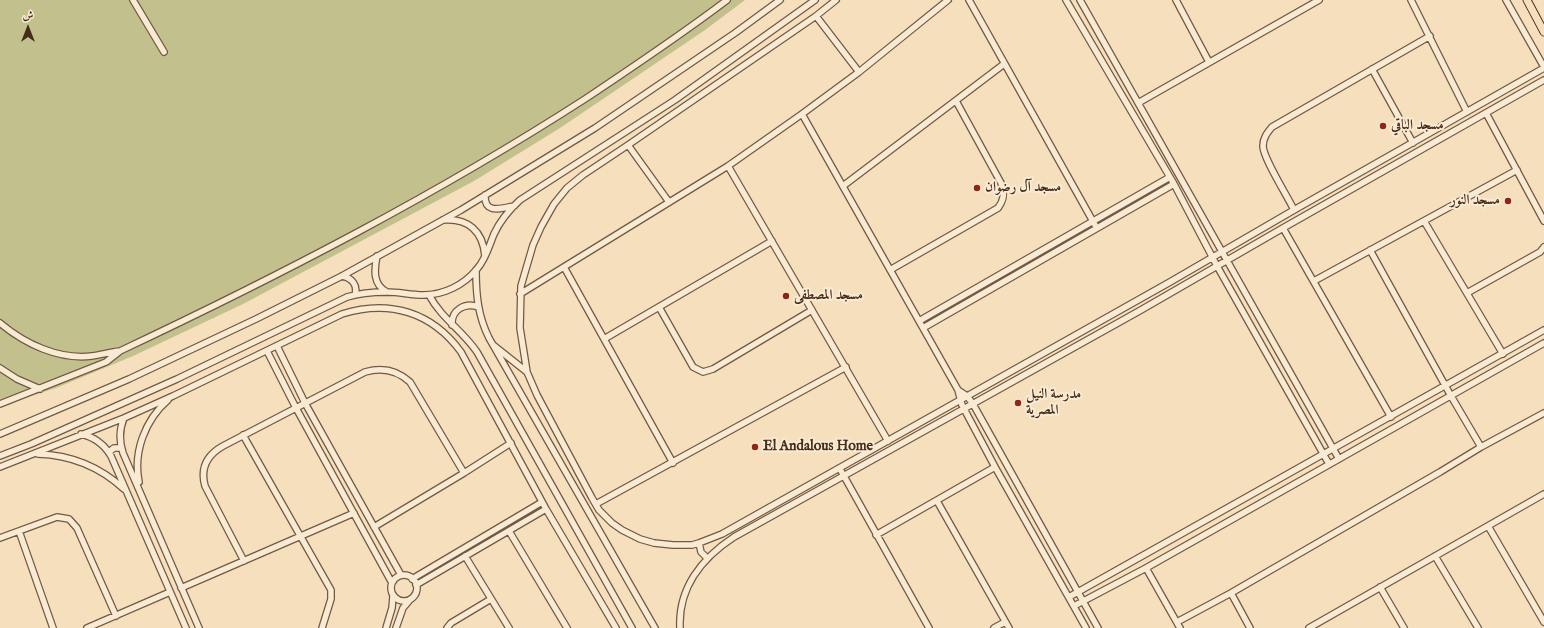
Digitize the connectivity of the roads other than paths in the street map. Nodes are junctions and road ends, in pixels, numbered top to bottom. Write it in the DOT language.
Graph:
graph roads {
  1 [pos="132,0"];
  2 [pos="727,0"];
  3 [pos="780,0"];
  4 [pos="815,0"];
  5 [pos="836,0"];
  6 [pos="948,0"];
  7 [pos="969,0"];
  8 [pos="1066,0"];
  9 [pos="1080,0"];
  10 [pos="1176,0"];
  11 [pos="1319,0"];
  12 [pos="1411,0"];
  13 [pos="1506,0"];
  14 [pos="1527,0"];
  15 [pos="816,16"];
  16 [pos="1544,32"];
  17 [pos="1430,36"];
  18 [pos="164,52"];
  19 [pos="1209,62"];
  20 [pos="1004,64"];
  21 [pos="1544,68"];
  22 [pos="1372,70"];
  23 [pos="858,72"];
  24 [pos="1532,75"];
  25 [pos="1123,76"];
  26 [pos="1544,80"];
  27 [pos="1114,81"];
  28 [pos="1537,84"];
  29 [pos="956,101"];
  30 [pos="1138,103"];
  31 [pos="1467,112"];
  32 [pos="1486,113"];
  33 [pos="802,114"];
  34 [pos="1423,137"];
  35 [pos="1413,143"];
  36 [pos="628,145"];
  37 [pos="1428,146"];
  38 [pos="728,166"];
  39 [pos="1516,170"];
  40 [pos="1170,177"];
  41 [pos="1174,184"];
  42 [pos="843,186"];
  43 [pos="485,195"];
  44 [pos="669,202"];
  45 [pos="514,206"];
  46 [pos="1294,210"];
  47 [pos="442,220"];
  48 [pos="1424,221"];
  49 [pos="1544,221"];
  50 [pos="1093,222"];
  51 [pos="1283,228"];
  52 [pos="1097,229"];
  53 [pos="772,241"];
  54 [pos="1544,248"];
  55 [pos="1370,250"];
  56 [pos="1223,252"];
  57 [pos="377,256"];
  58 [pos="485,257"];
  59 [pos="1213,258"];
  60 [pos="1227,260"];
  61 [pos="1218,266"];
  62 [pos="564,267"];
  63 [pos="476,270"];
  64 [pos="890,270"];
  65 [pos="342,276"];
  66 [pos="1314,281"];
  67 [pos="387,292"];
  68 [pos="1466,293"];
  69 [pos="520,294"];
  70 [pos="355,295"];
  71 [pos="429,295"];
  72 [pos="478,307"];
  73 [pos="659,307"];
  74 [pos="812,310"];
  75 [pos="919,321"];
  76 [pos="0,323"];
  77 [pos="452,325"];
  78 [pos="923,328"];
  79 [pos="1544,330"];
  80 [pos="604,339"];
  81 [pos="1544,343"];
  82 [pos="493,345"];
  83 [pos="277,346"];
  84 [pos="267,351"];
  85 [pos="120,352"];
  86 [pos="1503,354"];
  87 [pos="92,356"];
  88 [pos="95,367"];
  89 [pos="846,367"];
  90 [pos="0,368"];
  91 [pos="527,372"];
  92 [pos="1446,386"];
  93 [pos="40,389"];
  94 [pos="958,390"];
  95 [pos="173,396"];
  96 [pos="967,396"];
  97 [pos="1451,396"];
  98 [pos="960,400"];
  99 [pos="305,403"];
  100 [pos="0,404"];
  101 [pos="973,404"];
  102 [pos="296,408"];
  103 [pos="964,409"];
  104 [pos="1544,413"];
  105 [pos="1391,417"];
  106 [pos="124,418"];
  107 [pos="0,429"];
  108 [pos="12,429"];
  109 [pos="0,434"];
  110 [pos="80,434"];
  111 [pos="243,435"];
  112 [pos="888,441"];
  113 [pos="511,442"];
  114 [pos="1481,447"];
  115 [pos="121,448"];
  116 [pos="1334,449"];
  117 [pos="109,452"];
  118 [pos="35,454"];
  119 [pos="1324,455"];
  120 [pos="0,456"];
  121 [pos="1339,459"];
  122 [pos="673,463"];
  123 [pos="1329,464"];
  124 [pos="995,467"];
  125 [pos="0,468"];
  126 [pos="840,468"];
  127 [pos="464,473"];
  128 [pos="844,476"];
  129 [pos="140,490"];
  130 [pos="127,492"];
  131 [pos="1544,494"];
  132 [pos="937,501"];
  133 [pos="542,502"];
  134 [pos="596,504"];
  135 [pos="546,508"];
  136 [pos="354,513"];
  137 [pos="371,521"];
  138 [pos="1488,526"];
  139 [pos="362,527"];
  140 [pos="374,527"];
  141 [pos="18,531"];
  142 [pos="508,531"];
  143 [pos="876,535"];
  144 [pos="301,537"];
  145 [pos="0,538"];
  146 [pos="699,543"];
  147 [pos="465,556"];
  148 [pos="1435,556"];
  149 [pos="707,558"];
  150 [pos="244,561"];
  151 [pos="1146,568"];
  152 [pos="401,576"];
  153 [pos="412,578"];
  154 [pos="392,583"];
  155 [pos="416,585"];
  156 [pos="1380,587"];
  157 [pos="181,588"];
  158 [pos="170,592"];
  159 [pos="1077,592"];
  160 [pos="1231,593"];
  161 [pos="393,596"];
  162 [pos="1069,597"];
  163 [pos="491,599"];
  164 [pos="409,601"];
  165 [pos="1083,601"];
  166 [pos="1074,606"];
  167 [pos="116,616"];
  168 [pos="1005,622"];
  169 [pos="1177,622"];
  170 [pos="1544,622"];
  171 [pos="53,628"];
  172 [pos="87,628"];
  173 [pos="186,628"];
  174 [pos="199,628"];
  175 [pos="322,628"];
  176 [pos="386,628"];
  177 [pos="396,628"];
  178 [pos="447,628"];
  179 [pos="509,628"];
  180 [pos="567,628"];
  181 [pos="616,628"];
  182 [pos="632,628"];
  183 [pos="655,628"];
  184 [pos="680,628"];
  185 [pos="929,628"];
  186 [pos="994,628"];
  187 [pos="1008,628"];
  188 [pos="1086,628"];
  189 [pos="1098,628"];
  190 [pos="1180,628"];
  191 [pos="1250,628"];
  192 [pos="1309,628"];
  193 [pos="1404,628"];
  194 [pos="1478,628"];
  1 -- 18 [label="street"];
  2 -- 85 [label="street"];
  3 -- 43 [label="street"];
  4 -- 45 [label="street"];
  5 -- 15 [label="street"];
  6 -- 23 [label="street"];
  7 -- 20 [label="street"];
  8 -- 27 [label="street"];
  9 -- 25 [label="street"];
  10 -- 19 [label="street"];
  11 -- 19 [label="street"];
  12 -- 17 [label="street"];
  13 -- 21 [label="street"];
  14 -- 16 [label="main road"];
  15 -- 23 [label="street"];
  15 -- 36 [label="street"];
  17 -- 22 [label="street"];
  17 -- 31 [label="street"];
  19 -- 30 [label="street"];
  20 -- 29 [label="street"];
  20 -- 50 [label="street"];
  21 -- 24 [label="street"];
  22 -- 35 [label="street"];
  22 -- 46 [label="street"];
  23 -- 33 [label="street"];
  24 -- 28 [label="street"];
  24 -- 31 [label="street"];
  25 -- 27 [label="street"];
  25 -- 30 [label="street"];
  26 -- 28 [label="street"];
  27 -- 40 [label="street"];
  28 -- 32 [label="street"];
  29 -- 42 [label="street"];
  29 -- 64 [label="street"];
  30 -- 56 [label="street"];
  31 -- 34 [label="street"];
  32 -- 37 [label="street"];
  32 -- 39 [label="street"];
  33 -- 38 [label="street"];
  33 -- 42 [label="street"];
  34 -- 35 [label="street"];
  34 -- 37 [label="street"];
  35 -- 46 [label="street"];
  36 -- 44 [label="street"];
  36 -- 69 [label="street"];
  37 -- 51 [label="street"];
  38 -- 44 [label="street"];
  38 -- 53 [label="street"];
  39 -- 48 [label="street"];
  39 -- 49 [label="street"];
  40 -- 41 [label="street"];
  40 -- 50 [label="street"];
  41 -- 52 [label="street"];
  41 -- 59 [label="street"];
  42 -- 64 [label="street"];
  43 -- 45 [label="street"];
  43 -- 47 [label="street"];
  44 -- 62 [label="street"];
  45 -- 58 [label="street"];
  46 -- 56 [label="street"];
  47 -- 57 [label="street"];
  47 -- 58 [label="street"];
  48 -- 55 [label="street"];
  48 -- 68 [label="street"];
  50 -- 52 [label="street"];
  50 -- 75 [label="street"];
  51 -- 60 [label="street"];
  51 -- 66 [label="street"];
  52 -- 78 [label="street"];
  53 -- 73 [label="street"];
  53 -- 74 [label="street"];
  54 -- 68 [label="street"];
  55 -- 66 [label="street"];
  55 -- 92 [label="street"];
  56 -- 59 [label="street"];
  56 -- 60 [label="street"];
  57 -- 65 [label="street"];
  57 -- 67 [label="street"];
  58 -- 63 [label="street"];
  59 -- 61 [label="street"];
  59 -- 96 [label="street"];
  60 -- 61 [label="street"];
  60 -- 116 [label="street"];
  61 -- 101 [label="street"];
  61 -- 119 [label="street"];
  62 -- 69 [label="street"];
  62 -- 80 [label="street"];
  63 -- 71 [label="street"];
  63 -- 72 [label="street"];
  64 -- 75 [label="street"];
  65 -- 70 [label="street"];
  65 -- 108 [label="street"];
  66 -- 105 [label="street"];
  67 -- 70 [label="street"];
  67 -- 71 [label="street"];
  68 -- 86 [label="street"];
  69 -- 91 [label="street"];
  70 -- 120 [label="street"];
  71 -- 77 [label="street"];
  72 -- 77 [label="street"];
  72 -- 82 [label="street"];
  73 -- 74 [label="street"];
  73 -- 80 [label="street"];
  74 -- 89 [label="street"];
  75 -- 78 [label="street"];
  76 -- 87 [label="street"];
  77 -- 182 [label="street"];
  78 -- 94 [label="street"];
  79 -- 86 [label="street"];
  80 -- 122 [label="street"];
  81 -- 97 [label="street"];
  82 -- 91 [label="street"];
  82 -- 183 [label="street"];
  83 -- 84 [label="street"];
  83 -- 99 [label="street"];
  83 -- 113 [label="street"];
  84 -- 95 [label="street"];
  84 -- 102 [label="street"];
  85 -- 87 [label="street"];
  85 -- 88 [label="street"];
  86 -- 92 [label="street"];
  87 -- 88 [label="street"];
  88 -- 93 [label="street"];
  89 -- 112 [label="street"];
  89 -- 122 [label="street"];
  90 -- 93 [label="street"];
  91 -- 134 [label="street"];
  92 -- 97 [label="street"];
  92 -- 105 [label="street"];
  93 -- 100 [label="street"];
  94 -- 96 [label="street"];
  94 -- 98 [label="street"];
  95 -- 106 [label="street"];
  95 -- 129 [label="street"];
  96 -- 98 [label="street"];
  96 -- 101 [label="street"];
  97 -- 114 [label="street"];
  97 -- 121 [label="street"];
  98 -- 103 [label="street"];
  98 -- 112 [label="street"];
  99 -- 102 [label="street"];
  99 -- 127 [label="street"];
  99 -- 137 [label="street"];
  101 -- 103 [label="street"];
  101 -- 159 [label="street"];
  102 -- 111 [label="street"];
  102 -- 136 [label="street"];
  103 -- 124 [label="street"];
  103 -- 128 [label="street"];
  104 -- 114 [label="street"];
  105 -- 116 [label="street"];
  106 -- 110 [label="street"];
  106 -- 115 [label="street"];
  107 -- 108 [label="street"];
  108 -- 109 [label="street"];
  110 -- 117 [label="street"];
  110 -- 118 [label="street"];
  111 -- 144 [label="street"];
  111 -- 150 [label="street"];
  112 -- 126 [label="street"];
  113 -- 127 [label="street"];
  113 -- 133 [label="street"];
  114 -- 160 [label="street"];
  115 -- 117 [label="street"];
  115 -- 129 [label="street"];
  116 -- 119 [label="street"];
  116 -- 121 [label="street"];
  117 -- 130 [label="street"];
  118 -- 125 [label="street"];
  118 -- 130 [label="street"];
  119 -- 123 [label="street"];
  119 -- 159 [label="street"];
  121 -- 123 [label="street"];
  122 -- 134 [label="street"];
  123 -- 151 [label="street"];
  124 -- 132 [label="street"];
  124 -- 162 [label="street"];
  126 -- 128 [label="street"];
  126 -- 146 [label="street"];
  127 -- 140 [label="street"];
  128 -- 143 [label="street"];
  128 -- 149 [label="street"];
  129 -- 157 [label="street"];
  130 -- 158 [label="street"];
  131 -- 138 [label="street"];
  132 -- 143 [label="street"];
  132 -- 168 [label="street"];
  133 -- 135 [label="street"];
  133 -- 153 [label="street"];
  134 -- 146 [label="street"];
  135 -- 142 [label="street"];
  135 -- 181 [label="street"];
  136 -- 139 [label="street"];
  136 -- 144 [label="street"];
  137 -- 139 [label="street"];
  137 -- 140 [label="street"];
  138 -- 148 [label="street"];
  138 -- 170 [label="street"];
  139 -- 154 [label="street"];
  140 -- 152 [label="street"];
  141 -- 145 [label="street"];
  141 -- 167 [label="street"];
  141 -- 171 [label="street"];
  142 -- 147 [label="street"];
  142 -- 180 [label="street"];
  143 -- 185 [label="street"];
  144 -- 150 [label="street"];
  144 -- 175 [label="street"];
  146 -- 149 [label="street"];
  147 -- 155 [label="street"];
  147 -- 163 [label="street"];
  148 -- 156 [label="street"];
  148 -- 194 [label="street"];
  149 -- 184 [label="street"];
  150 -- 157 [label="street"];
  151 -- 165 [label="street"];
  151 -- 169 [label="street"];
  152 -- 153 [label="street"];
  152 -- 154 [label="street"];
  153 -- 155 [label="street"];
  154 -- 161 [label="street"];
  155 -- 164 [label="street"];
  156 -- 192 [label="street"];
  156 -- 193 [label="street"];
  157 -- 174 [label="street"];
  158 -- 167 [label="street"];
  158 -- 173 [label="street"];
  159 -- 162 [label="street"];
  159 -- 165 [label="street"];
  160 -- 169 [label="street"];
  160 -- 191 [label="street"];
  161 -- 164 [label="street"];
  161 -- 176 [label="street"];
  162 -- 166 [label="street"];
  163 -- 178 [label="street"];
  163 -- 179 [label="street"];
  164 -- 177 [label="street"];
  165 -- 166 [label="street"];
  165 -- 189 [label="street"];
  166 -- 188 [label="street"];
  167 -- 172 [label="street"];
  168 -- 186 [label="street"];
  168 -- 187 [label="street"];
  169 -- 190 [label="street"];
}
